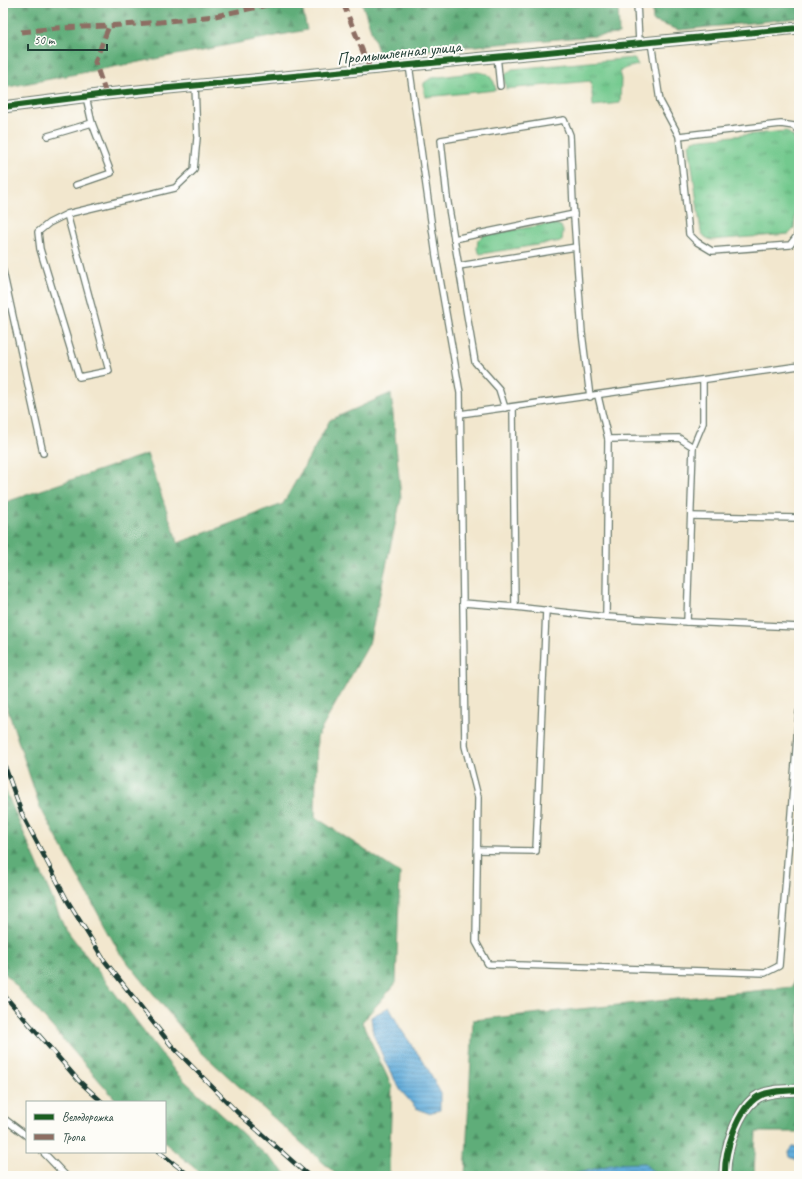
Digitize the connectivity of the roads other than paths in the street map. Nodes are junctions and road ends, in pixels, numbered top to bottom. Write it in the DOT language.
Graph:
graph roads {
  1 [pos="637,3"];
  2 [pos="799,28"];
  3 [pos="651,41"];
  4 [pos="639,42"];
  5 [pos="497,56"];
  6 [pos="409,65"];
  7 [pos="195,85"];
  8 [pos="500,86"];
  9 [pos="86,97"];
  10 [pos="3,107"];
  11 [pos="92,123"];
  12 [pos="799,132"];
  13 [pos="48,136"];
  14 [pos="679,136"];
  15 [pos="76,186"];
  16 [pos="67,214"];
  17 [pos="574,214"];
  18 [pos="799,222"];
  19 [pos="454,239"];
  20 [pos="576,246"];
  21 [pos="458,266"];
  22 [pos="3,272"];
  23 [pos="799,366"];
  24 [pos="703,380"];
  25 [pos="598,396"];
  26 [pos="590,397"];
  27 [pos="513,407"];
  28 [pos="505,408"];
  29 [pos="460,414"];
  30 [pos="608,439"];
  31 [pos="693,447"];
  32 [pos="44,454"];
  33 [pos="691,516"];
  34 [pos="799,518"];
  35 [pos="463,603"];
  36 [pos="515,607"];
  37 [pos="546,610"];
  38 [pos="606,616"];
  39 [pos="688,622"];
  40 [pos="799,627"];
  41 [pos="799,712"];
  42 [pos="477,850"];
  43 [pos="799,1090"];
  44 [pos="3,1118"];
  45 [pos="26,1135"];
  46 [pos="44,1153"];
  47 [pos="66,1176"];
  48 [pos="725,1176"];
  1 -- 4 [label="lane"];
  2 -- 3 [label="street, Промышленная улица"];
  3 -- 4 [label="street, Промышленная улица"];
  3 -- 14 [label="lane"];
  4 -- 5 [label="street, Промышленная улица"];
  5 -- 6 [label="street, Промышленная улица"];
  5 -- 8 [label="lane"];
  6 -- 7 [label="street, Промышленная улица"];
  6 -- 29 [label="lane"];
  7 -- 9 [label="street, Промышленная улица"];
  7 -- 16 [label="lane"];
  9 -- 10 [label="street, Промышленная улица"];
  9 -- 11 [label="lane"];
  11 -- 13 [label="lane"];
  11 -- 15 [label="lane"];
  12 -- 14 [label="lane"];
  14 -- 18 [label="lane"];
  16 -- 16 [label="lane"];
  17 -- 19 [label="lane"];
  17 -- 19 [label="lane"];
  17 -- 20 [label="lane"];
  19 -- 21 [label="lane"];
  20 -- 21 [label="lane"];
  20 -- 26 [label="lane"];
  21 -- 28 [label="lane"];
  22 -- 32 [label="lane"];
  23 -- 24 [label="lane"];
  24 -- 25 [label="lane"];
  24 -- 31 [label="lane"];
  25 -- 26 [label="lane"];
  25 -- 30 [label="lane"];
  26 -- 27 [label="lane"];
  27 -- 28 [label="lane"];
  27 -- 36 [label="lane"];
  28 -- 29 [label="lane"];
  29 -- 35 [label="lane"];
  30 -- 31 [label="lane"];
  30 -- 38 [label="lane"];
  31 -- 33 [label="lane"];
  33 -- 34 [label="lane"];
  33 -- 39 [label="lane"];
  35 -- 36 [label="lane"];
  35 -- 42 [label="lane"];
  36 -- 37 [label="lane"];
  37 -- 38 [label="lane"];
  37 -- 42 [label="lane"];
  38 -- 39 [label="lane"];
  39 -- 40 [label="lane"];
  41 -- 42 [label="lane"];
  43 -- 48 [label="street"];
  44 -- 45 [label="lane"];
  46 -- 47 [label="lane"];
}
